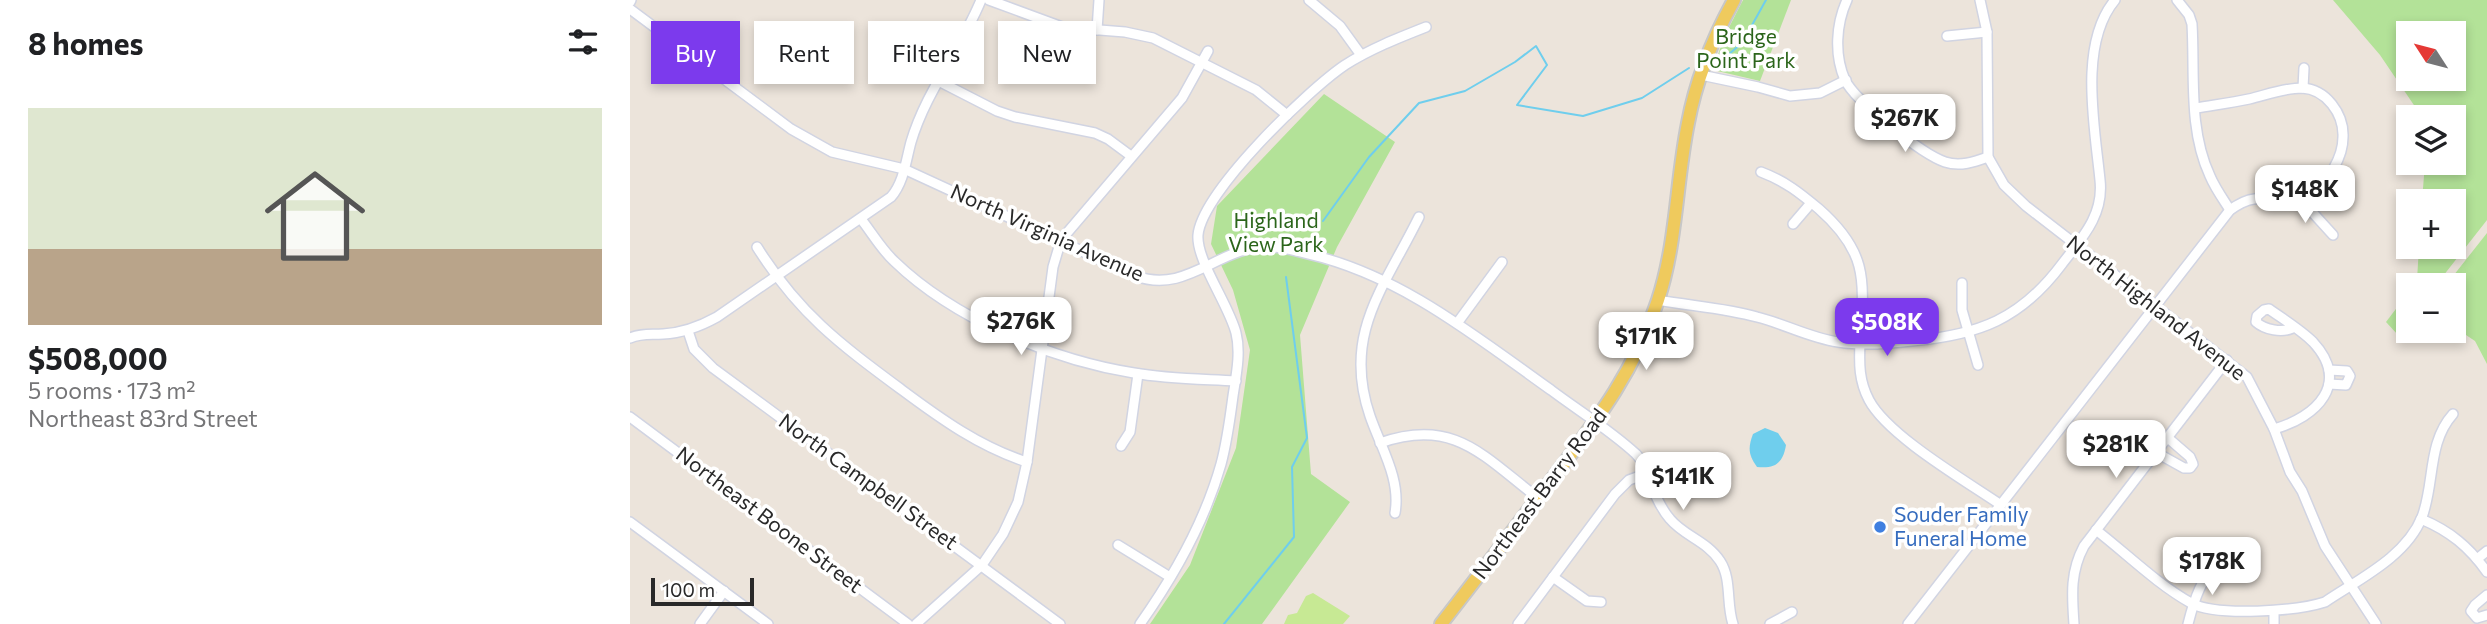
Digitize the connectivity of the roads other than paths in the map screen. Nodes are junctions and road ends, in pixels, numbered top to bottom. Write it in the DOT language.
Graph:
graph roads {
  1 [pos="981,0"];
  2 [pos="989,0"];
  3 [pos="1099,0"];
  4 [pos="1309,0"];
  5 [pos="1734,0"];
  6 [pos="1847,0"];
  7 [pos="1980,0"];
  8 [pos="2115,0"];
  9 [pos="2177,0"];
  10 [pos="630,9"];
  11 [pos="971,21"];
  12 [pos="1426,27"];
  13 [pos="1097,30"];
  14 [pos="1987,32"];
  15 [pos="1947,36"];
  16 [pos="1208,51"];
  17 [pos="1361,55"];
  18 [pos="1203,61"];
  19 [pos="2304,68"];
  20 [pos="1701,75"];
  21 [pos="1846,80"];
  22 [pos="937,84"];
  23 [pos="942,84"];
  24 [pos="2303,88"];
  25 [pos="2196,108"];
  26 [pos="1287,115"];
  27 [pos="1131,156"];
  28 [pos="1988,158"];
  29 [pos="904,169"];
  30 [pos="1761,172"];
  31 [pos="2306,196"];
  32 [pos="1811,203"];
  33 [pos="2230,209"];
  34 [pos="1419,217"];
  35 [pos="861,219"];
  36 [pos="1793,225"];
  37 [pos="2333,235"];
  38 [pos="1061,240"];
  39 [pos="2076,246"];
  40 [pos="757,247"];
  41 [pos="1502,262"];
  42 [pos="1207,266"];
  43 [pos="775,276"];
  44 [pos="1386,282"];
  45 [pos="1962,283"];
  46 [pos="1658,300"];
  47 [pos="2154,306"];
  48 [pos="1458,322"];
  49 [pos="2293,328"];
  50 [pos="688,331"];
  51 [pos="1969,333"];
  52 [pos="630,338"];
  53 [pos="1860,344"];
  54 [pos="1042,349"];
  55 [pos="2227,360"];
  56 [pos="1978,365"];
  57 [pos="2329,370"];
  58 [pos="1138,374"];
  59 [pos="1236,381"];
  60 [pos="2329,384"];
  61 [pos="2453,414"];
  62 [pos="630,417"];
  63 [pos="1595,423"];
  64 [pos="2274,429"];
  65 [pos="2168,438"];
  66 [pos="1380,443"];
  67 [pos="1121,446"];
  68 [pos="2157,453"];
  69 [pos="1027,462"];
  70 [pos="1648,473"];
  71 [pos="1538,498"];
  72 [pos="2001,505"];
  73 [pos="1395,513"];
  74 [pos="2421,519"];
  75 [pos="630,522"];
  76 [pos="2096,530"];
  77 [pos="1118,545"];
  78 [pos="2487,551"];
  79 [pos="2220,559"];
  80 [pos="2477,559"];
  81 [pos="982,565"];
  82 [pos="2487,572"];
  83 [pos="1170,577"];
  84 [pos="1553,577"];
  85 [pos="2350,585"];
  86 [pos="724,591"];
  87 [pos="2487,595"];
  88 [pos="1601,602"];
  89 [pos="2193,604"];
  90 [pos="2274,611"];
  91 [pos="1792,612"];
  92 [pos="2487,615"];
  93 [pos="700,624"];
  94 [pos="768,624"];
  95 [pos="908,624"];
  96 [pos="916,624"];
  97 [pos="1060,624"];
  98 [pos="1140,624"];
  99 [pos="1441,624"];
  100 [pos="1518,624"];
  101 [pos="1734,624"];
  102 [pos="1770,624"];
  103 [pos="1908,624"];
  104 [pos="2074,624"];
  105 [pos="2188,624"];
  106 [pos="2274,624"];
  107 [pos="2376,624"];
  1 -- 11 [label="street"];
  2 -- 13 [label="street"];
  3 -- 13 [label="street"];
  4 -- 17 [label="street"];
  5 -- 20 [label="main road, Northeast Barry Road"];
  6 -- 21 [label="street"];
  7 -- 14 [label="street, North Highland Avenue"];
  8 -- 39 [label="street"];
  9 -- 25 [label="street"];
  10 -- 29 [label="street, North Virginia Avenue"];
  12 -- 17 [label="street"];
  13 -- 18 [label="street"];
  14 -- 15 [label="street"];
  14 -- 28 [label="street, North Highland Avenue"];
  16 -- 18 [label="street"];
  17 -- 26 [label="street"];
  18 -- 26 [label="street"];
  18 -- 27 [label="street"];
  19 -- 24 [label="street"];
  20 -- 21 [label="street"];
  20 -- 46 [label="main road, Northeast Barry Road"];
  21 -- 28 [label="street"];
  22 -- 29 [label="street"];
  23 -- 27 [label="street"];
  24 -- 25 [label="street"];
  24 -- 31 [label="street"];
  25 -- 33 [label="street"];
  26 -- 42 [label="street"];
  27 -- 38 [label="street"];
  28 -- 39 [label="street, North Highland Avenue"];
  29 -- 35 [label="street"];
  29 -- 38 [label="street, North Virginia Avenue"];
  30 -- 32 [label="street"];
  31 -- 33 [label="street"];
  31 -- 37 [label="street"];
  32 -- 36 [label="street"];
  32 -- 53 [label="street"];
  33 -- 47 [label="street"];
  34 -- 44 [label="street"];
  35 -- 43 [label="street"];
  35 -- 54 [label="street"];
  38 -- 42 [label="street, North Virginia Avenue"];
  38 -- 54 [label="street"];
  39 -- 47 [label="street, North Highland Avenue"];
  39 -- 51 [label="street"];
  40 -- 43 [label="street"];
  41 -- 48 [label="street"];
  42 -- 44 [label="street, North Virginia Avenue"];
  42 -- 59 [label="street"];
  43 -- 50 [label="street"];
  43 -- 69 [label="street"];
  44 -- 48 [label="street, North Virginia Avenue"];
  44 -- 66 [label="street"];
  45 -- 51 [label="street"];
  46 -- 53 [label="street"];
  46 -- 63 [label="main road, Northeast Barry Road"];
  47 -- 55 [label="street, North Highland Avenue"];
  47 -- 72 [label="street"];
  48 -- 63 [label="street, North Virginia Avenue"];
  49 -- 57 [label="street"];
  50 -- 52 [label="street"];
  50 -- 81 [label="street, North Campbell Street"];
  51 -- 53 [label="street"];
  51 -- 56 [label="street"];
  53 -- 72 [label="street"];
  54 -- 58 [label="street"];
  54 -- 69 [label="street"];
  55 -- 64 [label="street, North Highland Avenue"];
  55 -- 65 [label="street"];
  57 -- 60 [label="street"];
  57 -- 60 [label="street"];
  58 -- 59 [label="street"];
  58 -- 67 [label="street"];
  59 -- 83 [label="street"];
  60 -- 64 [label="street"];
  61 -- 74 [label="street"];
  62 -- 95 [label="street, Northeast Boone Street"];
  63 -- 70 [label="street, North Virginia Avenue"];
  63 -- 71 [label="main road, Northeast Barry Road"];
  64 -- 85 [label="street, North Highland Avenue"];
  65 -- 68 [label="street"];
  65 -- 68 [label="street"];
  66 -- 71 [label="street"];
  66 -- 73 [label="street"];
  68 -- 76 [label="street"];
  69 -- 81 [label="street"];
  70 -- 84 [label="street"];
  70 -- 101 [label="street, North Virginia Avenue"];
  71 -- 99 [label="main road, Northeast Barry Road"];
  72 -- 103 [label="street"];
  74 -- 80 [label="street"];
  74 -- 85 [label="street"];
  75 -- 86 [label="street"];
  76 -- 89 [label="street"];
  76 -- 104 [label="street"];
  77 -- 83 [label="street"];
  78 -- 80 [label="street"];
  79 -- 89 [label="street"];
  80 -- 82 [label="street"];
  81 -- 96 [label="street"];
  81 -- 97 [label="street, North Campbell Street"];
  83 -- 98 [label="street"];
  84 -- 88 [label="street"];
  84 -- 100 [label="street"];
  85 -- 90 [label="street"];
  85 -- 107 [label="street, North Highland Avenue"];
  86 -- 93 [label="street"];
  86 -- 94 [label="street"];
  87 -- 92 [label="street"];
  89 -- 90 [label="street"];
  89 -- 105 [label="street"];
  90 -- 106 [label="street"];
  91 -- 102 [label="street"];
}
